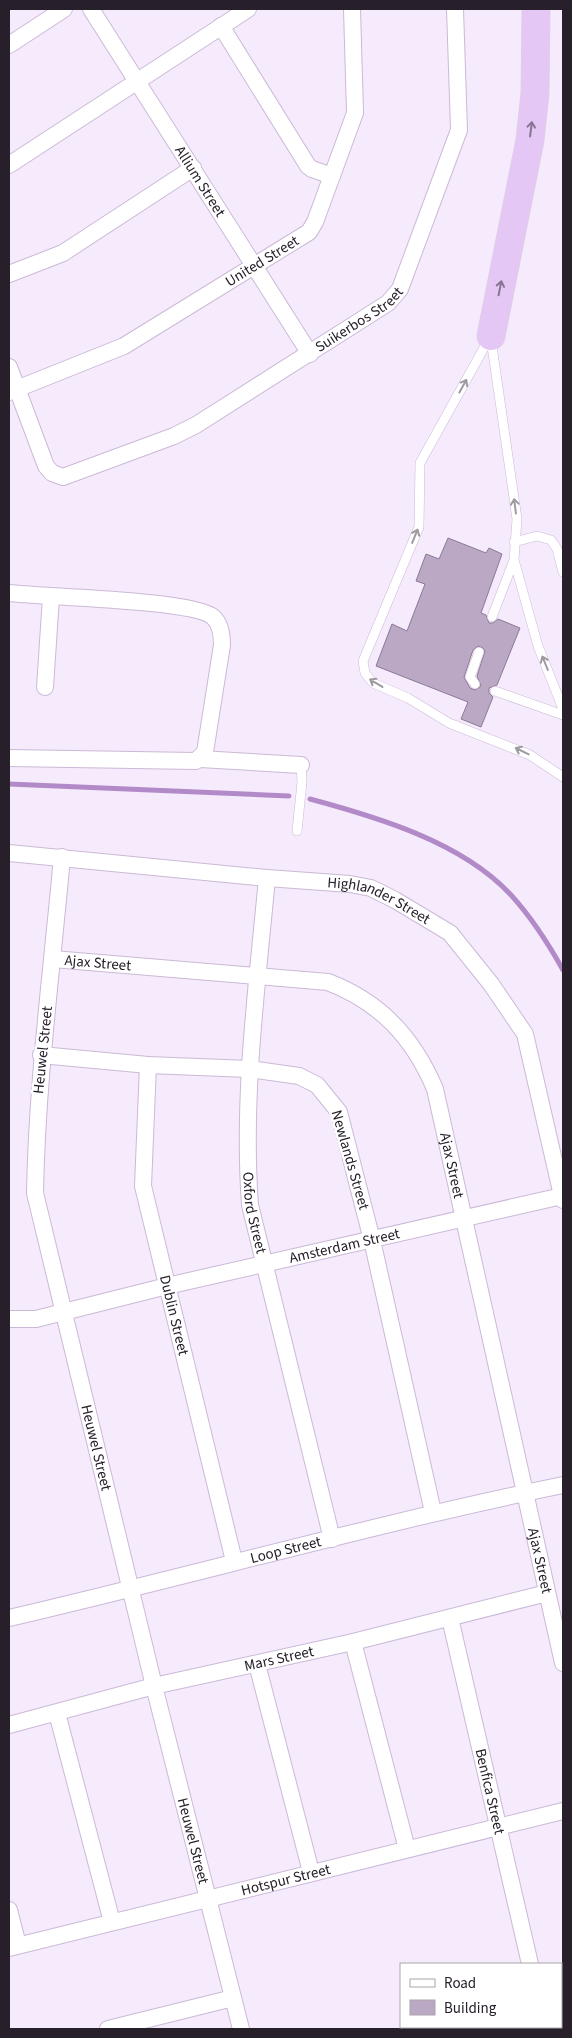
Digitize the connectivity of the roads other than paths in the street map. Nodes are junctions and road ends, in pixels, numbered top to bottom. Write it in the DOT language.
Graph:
graph roads {
  1 [pos="64,9"];
  2 [pos="91,9"];
  3 [pos="248,9"];
  4 [pos="352,9"];
  5 [pos="455,9"];
  6 [pos="536,9"];
  7 [pos="221,26"];
  8 [pos="9,45"];
  9 [pos="138,80"];
  10 [pos="9,165"];
  11 [pos="193,168"];
  12 [pos="332,176"];
  13 [pos="255,266"];
  14 [pos="9,274"];
  15 [pos="491,336"];
  16 [pos="310,354"];
  17 [pos="9,367"];
  18 [pos="13,390"];
  19 [pos="514,542"];
  20 [pos="514,560"];
  21 [pos="563,572"];
  22 [pos="9,593"];
  23 [pos="51,598"];
  24 [pos="492,617"];
  25 [pos="479,652"];
  26 [pos="475,684"];
  27 [pos="44,687"];
  28 [pos="495,691"];
  29 [pos="563,709"];
  30 [pos="563,715"];
  31 [pos="9,758"];
  32 [pos="200,759"];
  33 [pos="301,765"];
  34 [pos="563,778"];
  35 [pos="296,831"];
  36 [pos="9,853"];
  37 [pos="62,857"];
  38 [pos="266,878"];
  39 [pos="53,959"];
  40 [pos="258,976"];
  41 [pos="41,1055"];
  42 [pos="148,1065"];
  43 [pos="248,1069"];
  44 [pos="563,1198"];
  45 [pos="465,1219"];
  46 [pos="372,1240"];
  47 [pos="263,1265"];
  48 [pos="167,1286"];
  49 [pos="64,1312"];
  50 [pos="9,1319"];
  51 [pos="563,1485"];
  52 [pos="526,1493"];
  53 [pos="433,1512"];
  54 [pos="332,1539"];
  55 [pos="234,1562"];
  56 [pos="131,1589"];
  57 [pos="547,1593"];
  58 [pos="9,1618"];
  59 [pos="450,1618"];
  60 [pos="353,1642"];
  61 [pos="563,1663"];
  62 [pos="257,1664"];
  63 [pos="154,1686"];
  64 [pos="57,1713"];
  65 [pos="9,1725"];
  66 [pos="563,1811"];
  67 [pos="498,1828"];
  68 [pos="406,1849"];
  69 [pos="311,1872"];
  70 [pos="207,1900"];
  71 [pos="9,1910"];
  72 [pos="112,1922"];
  73 [pos="13,1946"];
  74 [pos="530,1963"];
  75 [pos="234,1998"];
  76 [pos="108,2029"];
  77 [pos="241,2029"];
  1 -- 8 [label="street"];
  2 -- 9 [label="street, Allium Street"];
  3 -- 7 [label="street"];
  4 -- 12 [label="street, United Street"];
  5 -- 16 [label="street, Suikerbos Street"];
  15 -- 6 [label="highway, one-way"];
  7 -- 9 [label="street"];
  7 -- 12 [label="street"];
  9 -- 10 [label="street"];
  9 -- 11 [label="street, Allium Street"];
  11 -- 13 [label="street, Allium Street"];
  11 -- 14 [label="street"];
  12 -- 13 [label="street, United Street"];
  13 -- 16 [label="street, Allium Street"];
  13 -- 18 [label="street, United Street"];
  19 -- 15 [label="lane, one-way"];
  34 -- 15 [label="lane, one-way"];
  16 -- 18 [label="street, Suikerbos Street"];
  17 -- 18 [label="street"];
  19 -- 20 [label="lane"];
  19 -- 21 [label="lane"];
  20 -- 24 [label="lane"];
  29 -- 20 [label="lane, one-way"];
  22 -- 23 [label="street"];
  23 -- 27 [label="street"];
  23 -- 32 [label="street"];
  25 -- 26 [label="lane"];
  28 -- 30 [label="lane"];
  31 -- 32 [label="street"];
  32 -- 33 [label="street"];
  33 -- 35 [label="lane"];
  36 -- 37 [label="street, Highlander Street"];
  37 -- 38 [label="street, Highlander Street"];
  37 -- 39 [label="street, Heuwel Street"];
  38 -- 40 [label="street, Oxford Street"];
  38 -- 44 [label="street, Highlander Street"];
  39 -- 40 [label="street, Ajax Street"];
  39 -- 41 [label="street, Heuwel Street"];
  40 -- 43 [label="street, Oxford Street"];
  40 -- 45 [label="street, Ajax Street"];
  41 -- 42 [label="street, Newlands Street"];
  41 -- 49 [label="street, Heuwel Street"];
  42 -- 43 [label="street, Newlands Street"];
  42 -- 48 [label="street, Dublin Street"];
  43 -- 46 [label="street, Newlands Street"];
  43 -- 47 [label="street, Oxford Street"];
  44 -- 45 [label="street, Amsterdam Street"];
  45 -- 46 [label="street, Amsterdam Street"];
  45 -- 52 [label="street, Ajax Street"];
  46 -- 47 [label="street, Amsterdam Street"];
  46 -- 53 [label="street, Newlands Street"];
  47 -- 48 [label="street, Amsterdam Street"];
  47 -- 54 [label="street, Oxford Street"];
  48 -- 49 [label="street, Amsterdam Street"];
  48 -- 55 [label="street, Dublin Street"];
  49 -- 50 [label="street, Amsterdam Street"];
  49 -- 56 [label="street, Heuwel Street"];
  51 -- 52 [label="street, Loop Street"];
  52 -- 53 [label="street, Loop Street"];
  52 -- 57 [label="street, Ajax Street"];
  53 -- 54 [label="street, Loop Street"];
  54 -- 55 [label="street, Loop Street"];
  55 -- 56 [label="street, Loop Street"];
  56 -- 58 [label="street, Loop Street"];
  56 -- 63 [label="street, Heuwel Street"];
  57 -- 59 [label="street, Mars Street"];
  57 -- 61 [label="street, Ajax Street"];
  59 -- 60 [label="street, Mars Street"];
  59 -- 67 [label="street, Benfica Street"];
  60 -- 62 [label="street, Mars Street"];
  60 -- 68 [label="street"];
  62 -- 63 [label="street, Mars Street"];
  62 -- 69 [label="street"];
  63 -- 64 [label="street, Mars Street"];
  63 -- 70 [label="street, Heuwel Street"];
  64 -- 65 [label="street, Mars Street"];
  64 -- 72 [label="street"];
  66 -- 67 [label="street, Hotspur Street"];
  67 -- 68 [label="street, Hotspur Street"];
  67 -- 74 [label="street, Benfica Street"];
  68 -- 69 [label="street, Hotspur Street"];
  69 -- 70 [label="street, Hotspur Street"];
  70 -- 72 [label="street, Hotspur Street"];
  70 -- 75 [label="street, Heuwel Street"];
  71 -- 73 [label="street"];
  72 -- 73 [label="street, Hotspur Street"];
  75 -- 76 [label="street"];
  75 -- 77 [label="street, Heuwel Street"];
}
